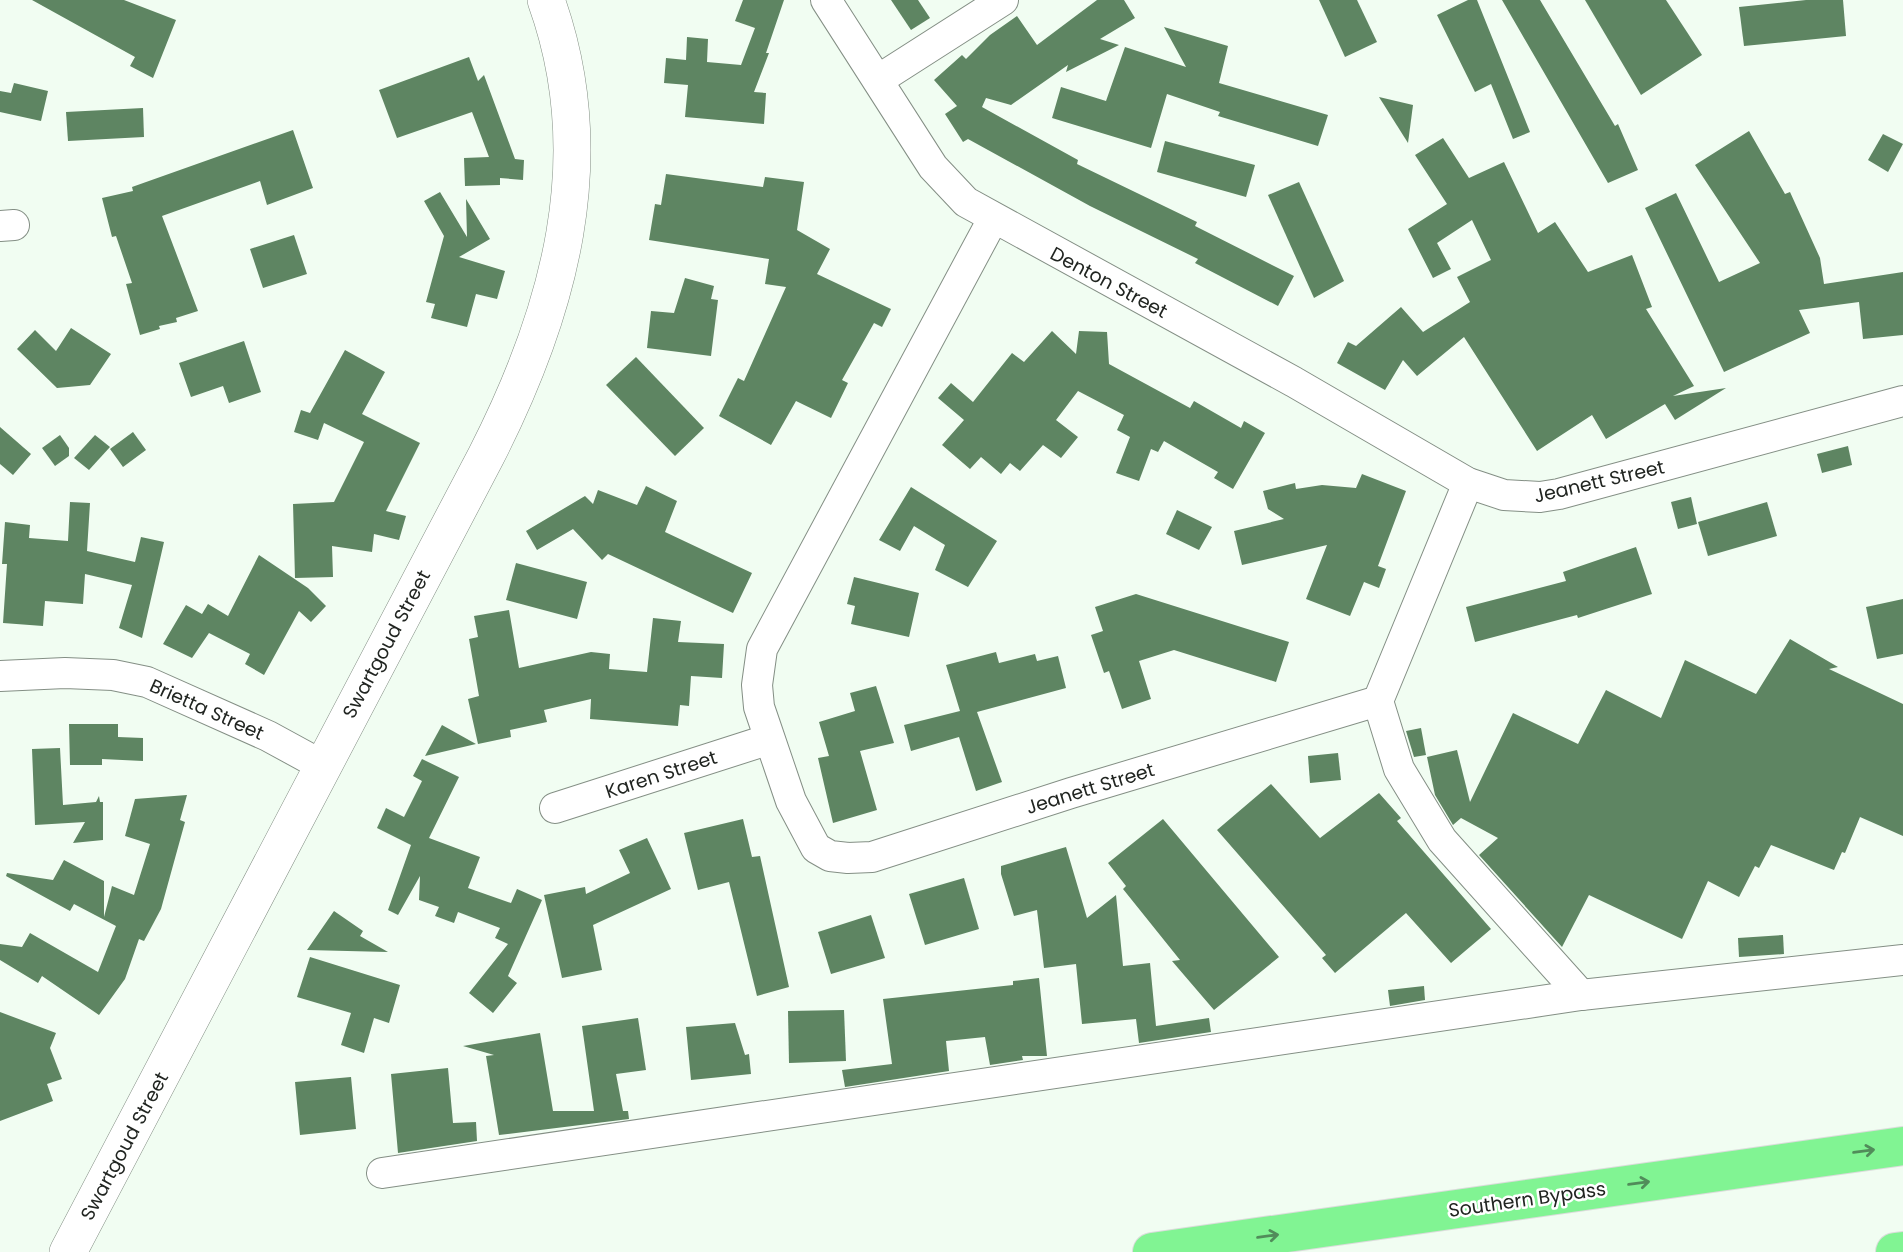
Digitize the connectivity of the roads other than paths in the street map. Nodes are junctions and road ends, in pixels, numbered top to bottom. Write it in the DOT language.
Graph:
graph roads {
  1 [pos="546,0"];
  2 [pos="826,0"];
  3 [pos="1003,0"];
  4 [pos="878,80"];
  5 [pos="993,219"];
  6 [pos="1903,401"];
  7 [pos="1468,483"];
  8 [pos="0,676"];
  9 [pos="1378,701"];
  10 [pos="767,740"];
  11 [pos="323,766"];
  12 [pos="555,808"];
  13 [pos="1903,960"];
  14 [pos="1581,995"];
  15 [pos="1903,1146"];
  16 [pos="382,1172"];
  17 [pos="1903,1251"];
  18 [pos="68,1252"];
  19 [pos="1152,1252"];
  20 [pos="1895,1252"];
  1 -- 11 [label="street, Swartgoud Street"];
  2 -- 4 [label="street, Denton Street"];
  3 -- 4 [label="street"];
  4 -- 5 [label="street, Denton Street"];
  5 -- 7 [label="street, Denton Street"];
  5 -- 10 [label="street, Jeanett Street"];
  6 -- 7 [label="street, Jeanett Street"];
  7 -- 9 [label="street"];
  8 -- 11 [label="street, Brietta Street"];
  9 -- 10 [label="street, Jeanett Street"];
  9 -- 14 [label="street"];
  10 -- 12 [label="street, Karen Street"];
  11 -- 18 [label="street, Swartgoud Street"];
  13 -- 14 [label="street"];
  14 -- 16 [label="street"];
  19 -- 15 [label="highway, Southern Bypass, one-way"];
  17 -- 20 [label="highway"];
}
